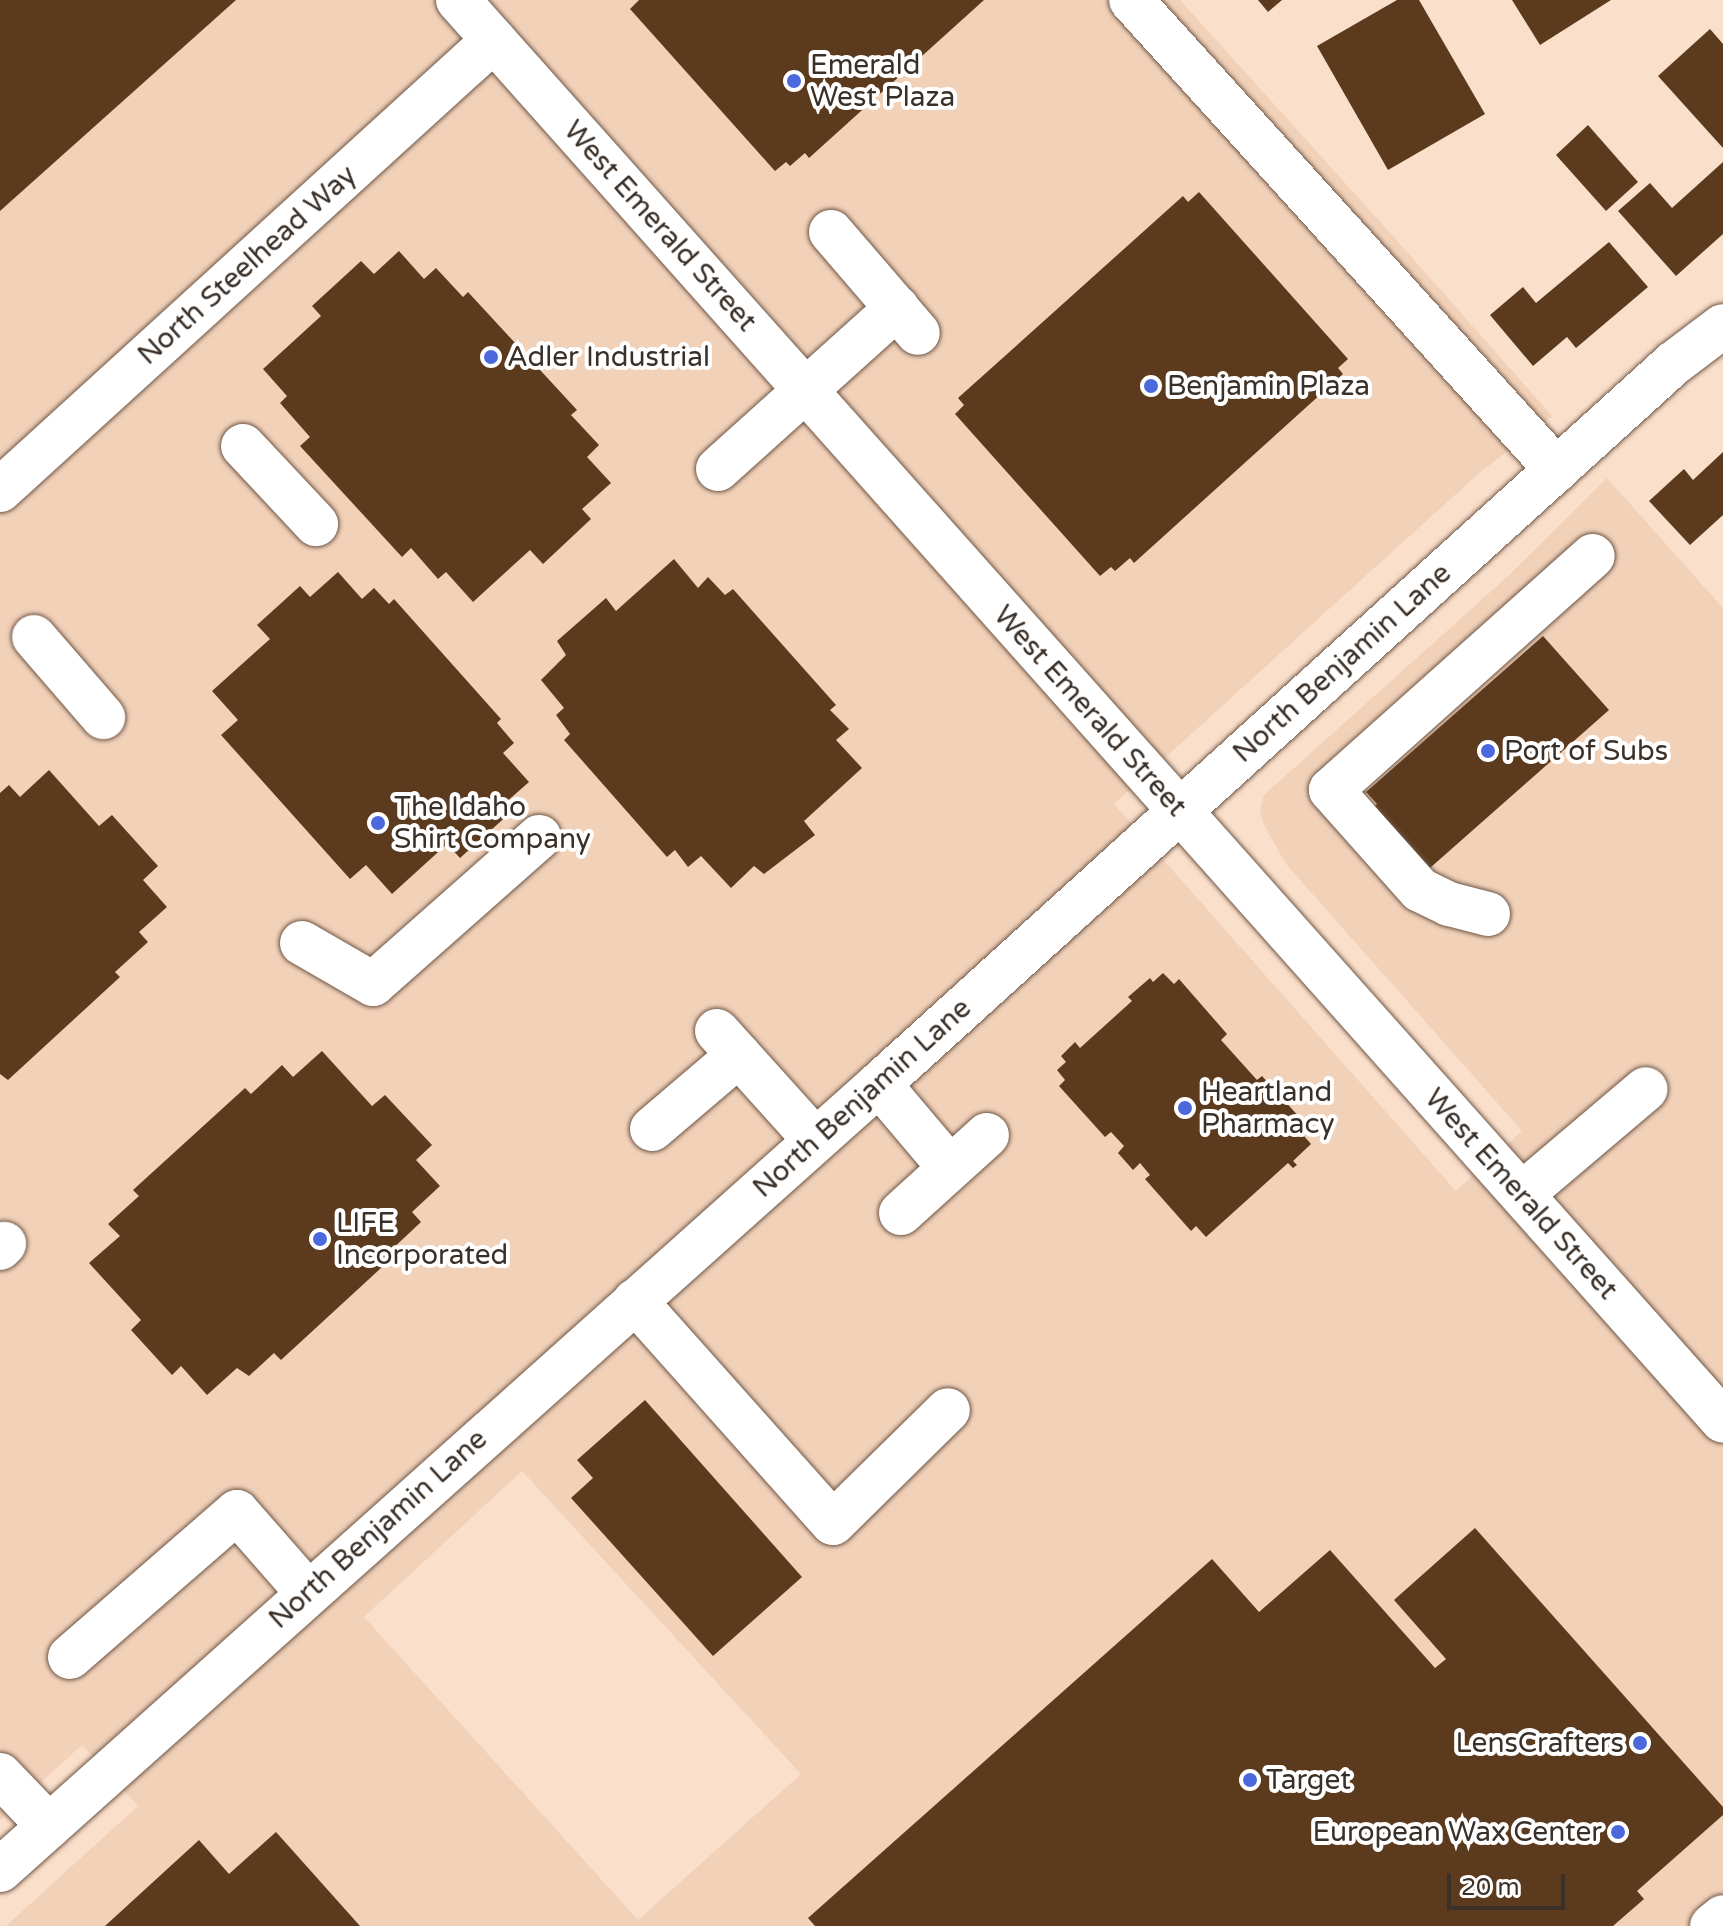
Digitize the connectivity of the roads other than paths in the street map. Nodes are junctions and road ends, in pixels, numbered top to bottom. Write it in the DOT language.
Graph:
graph roads {
  1 [pos="458,0"];
  2 [pos="1131,0"];
  3 [pos="494,40"];
  4 [pos="831,232"];
  5 [pos="1723,326"];
  6 [pos="805,390"];
  7 [pos="243,446"];
  8 [pos="718,469"];
  9 [pos="1557,470"];
  10 [pos="0,490"];
  11 [pos="316,524"];
  12 [pos="1593,556"];
  13 [pos="34,637"];
  14 [pos="103,717"];
  15 [pos="1178,810"];
  16 [pos="539,837"];
  17 [pos="1488,914"];
  18 [pos="302,943"];
  19 [pos="879,1084"];
  20 [pos="1646,1089"];
  21 [pos="652,1129"];
  22 [pos="987,1135"];
  23 [pos="815,1140"];
  24 [pos="950,1168"];
  25 [pos="1522,1194"];
  26 [pos="901,1213"];
  27 [pos="635,1301"];
  28 [pos="948,1410"];
  29 [pos="1723,1421"];
  30 [pos="308,1593"];
  31 [pos="70,1657"];
  32 [pos="0,1775"];
  33 [pos="49,1826"];
  34 [pos="0,1870"];
  35 [pos="1723,1917"];
  36 [pos="1712,1926"];
  1 -- 3 [label="street, West Emerald Street"];
  2 -- 9 [label="street"];
  3 -- 6 [label="street, West Emerald Street"];
  3 -- 10 [label="street, North Steelhead Way"];
  4 -- 6 [label="street"];
  5 -- 9 [label="street, North Benjamin Lane"];
  6 -- 8 [label="street"];
  6 -- 15 [label="street, West Emerald Street"];
  7 -- 11 [label="street"];
  9 -- 15 [label="street, North Benjamin Lane"];
  12 -- 17 [label="street"];
  13 -- 14 [label="street"];
  15 -- 19 [label="street, North Benjamin Lane"];
  15 -- 25 [label="street, West Emerald Street"];
  16 -- 18 [label="street"];
  19 -- 23 [label="street, North Benjamin Lane"];
  19 -- 24 [label="street"];
  20 -- 25 [label="street"];
  21 -- 23 [label="street"];
  22 -- 24 [label="street"];
  23 -- 27 [label="street, North Benjamin Lane"];
  24 -- 26 [label="street"];
  25 -- 29 [label="street, West Emerald Street"];
  27 -- 28 [label="street"];
  27 -- 30 [label="street, North Benjamin Lane"];
  30 -- 31 [label="street"];
  30 -- 33 [label="street, North Benjamin Lane"];
  32 -- 33 [label="street"];
  33 -- 34 [label="street, North Benjamin Lane"];
  35 -- 36 [label="street"];
}
